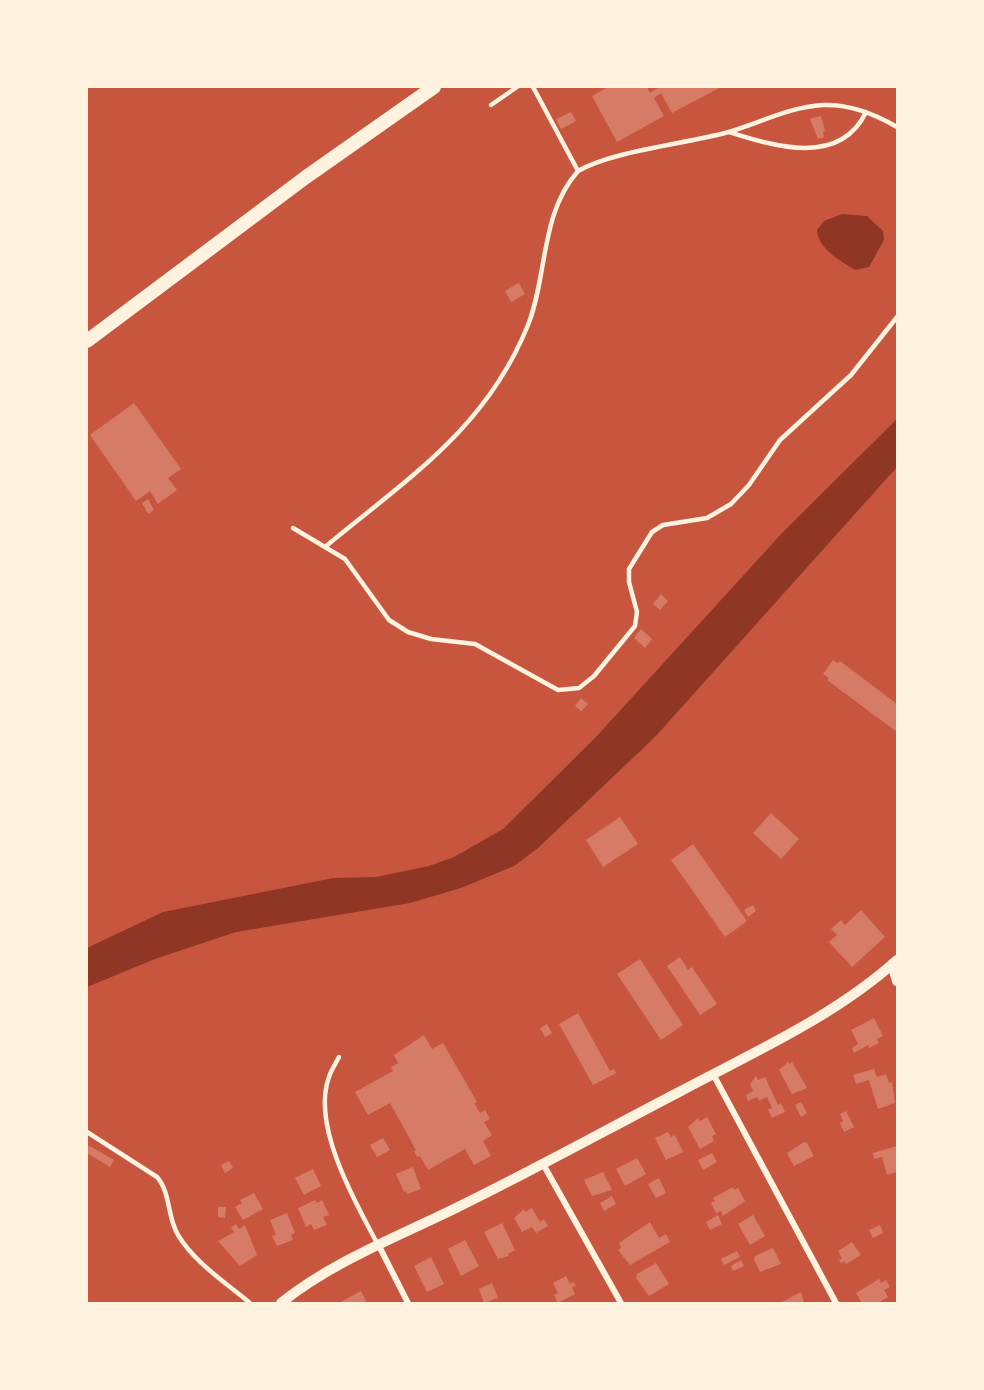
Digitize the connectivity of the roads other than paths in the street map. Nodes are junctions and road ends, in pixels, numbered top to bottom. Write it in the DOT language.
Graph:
graph roads {
  1 [pos="434,87"];
  2 [pos="517,87"];
  3 [pos="533,87"];
  4 [pos="491,105"];
  5 [pos="866,112"];
  6 [pos="897,127"];
  7 [pos="729,132"];
  8 [pos="578,171"];
  9 [pos="897,317"];
  10 [pos="87,341"];
  11 [pos="293,528"];
  12 [pos="325,547"];
  13 [pos="895,962"];
  14 [pos="897,981"];
  15 [pos="339,1057"];
  16 [pos="713,1074"];
  17 [pos="87,1132"];
  18 [pos="543,1164"];
  19 [pos="378,1246"];
  20 [pos="250,1303"];
  21 [pos="281,1303"];
  22 [pos="408,1303"];
  23 [pos="621,1303"];
  24 [pos="836,1303"];
  1 -- 10 [label="highway"];
  2 -- 4 [label="lane"];
  3 -- 8 [label="lane"];
  5 -- 6 [label="lane"];
  5 -- 7 [label="lane"];
  5 -- 7 [label="lane"];
  7 -- 8 [label="lane"];
  8 -- 12 [label="lane"];
  9 -- 12 [label="lane"];
  11 -- 12 [label="lane"];
  13 -- 14 [label="street"];
  13 -- 16 [label="street"];
  15 -- 19 [label="lane"];
  16 -- 18 [label="street"];
  16 -- 24 [label="street"];
  17 -- 20 [label="lane"];
  18 -- 19 [label="street"];
  18 -- 23 [label="street"];
  19 -- 21 [label="street"];
  19 -- 22 [label="street"];
}
